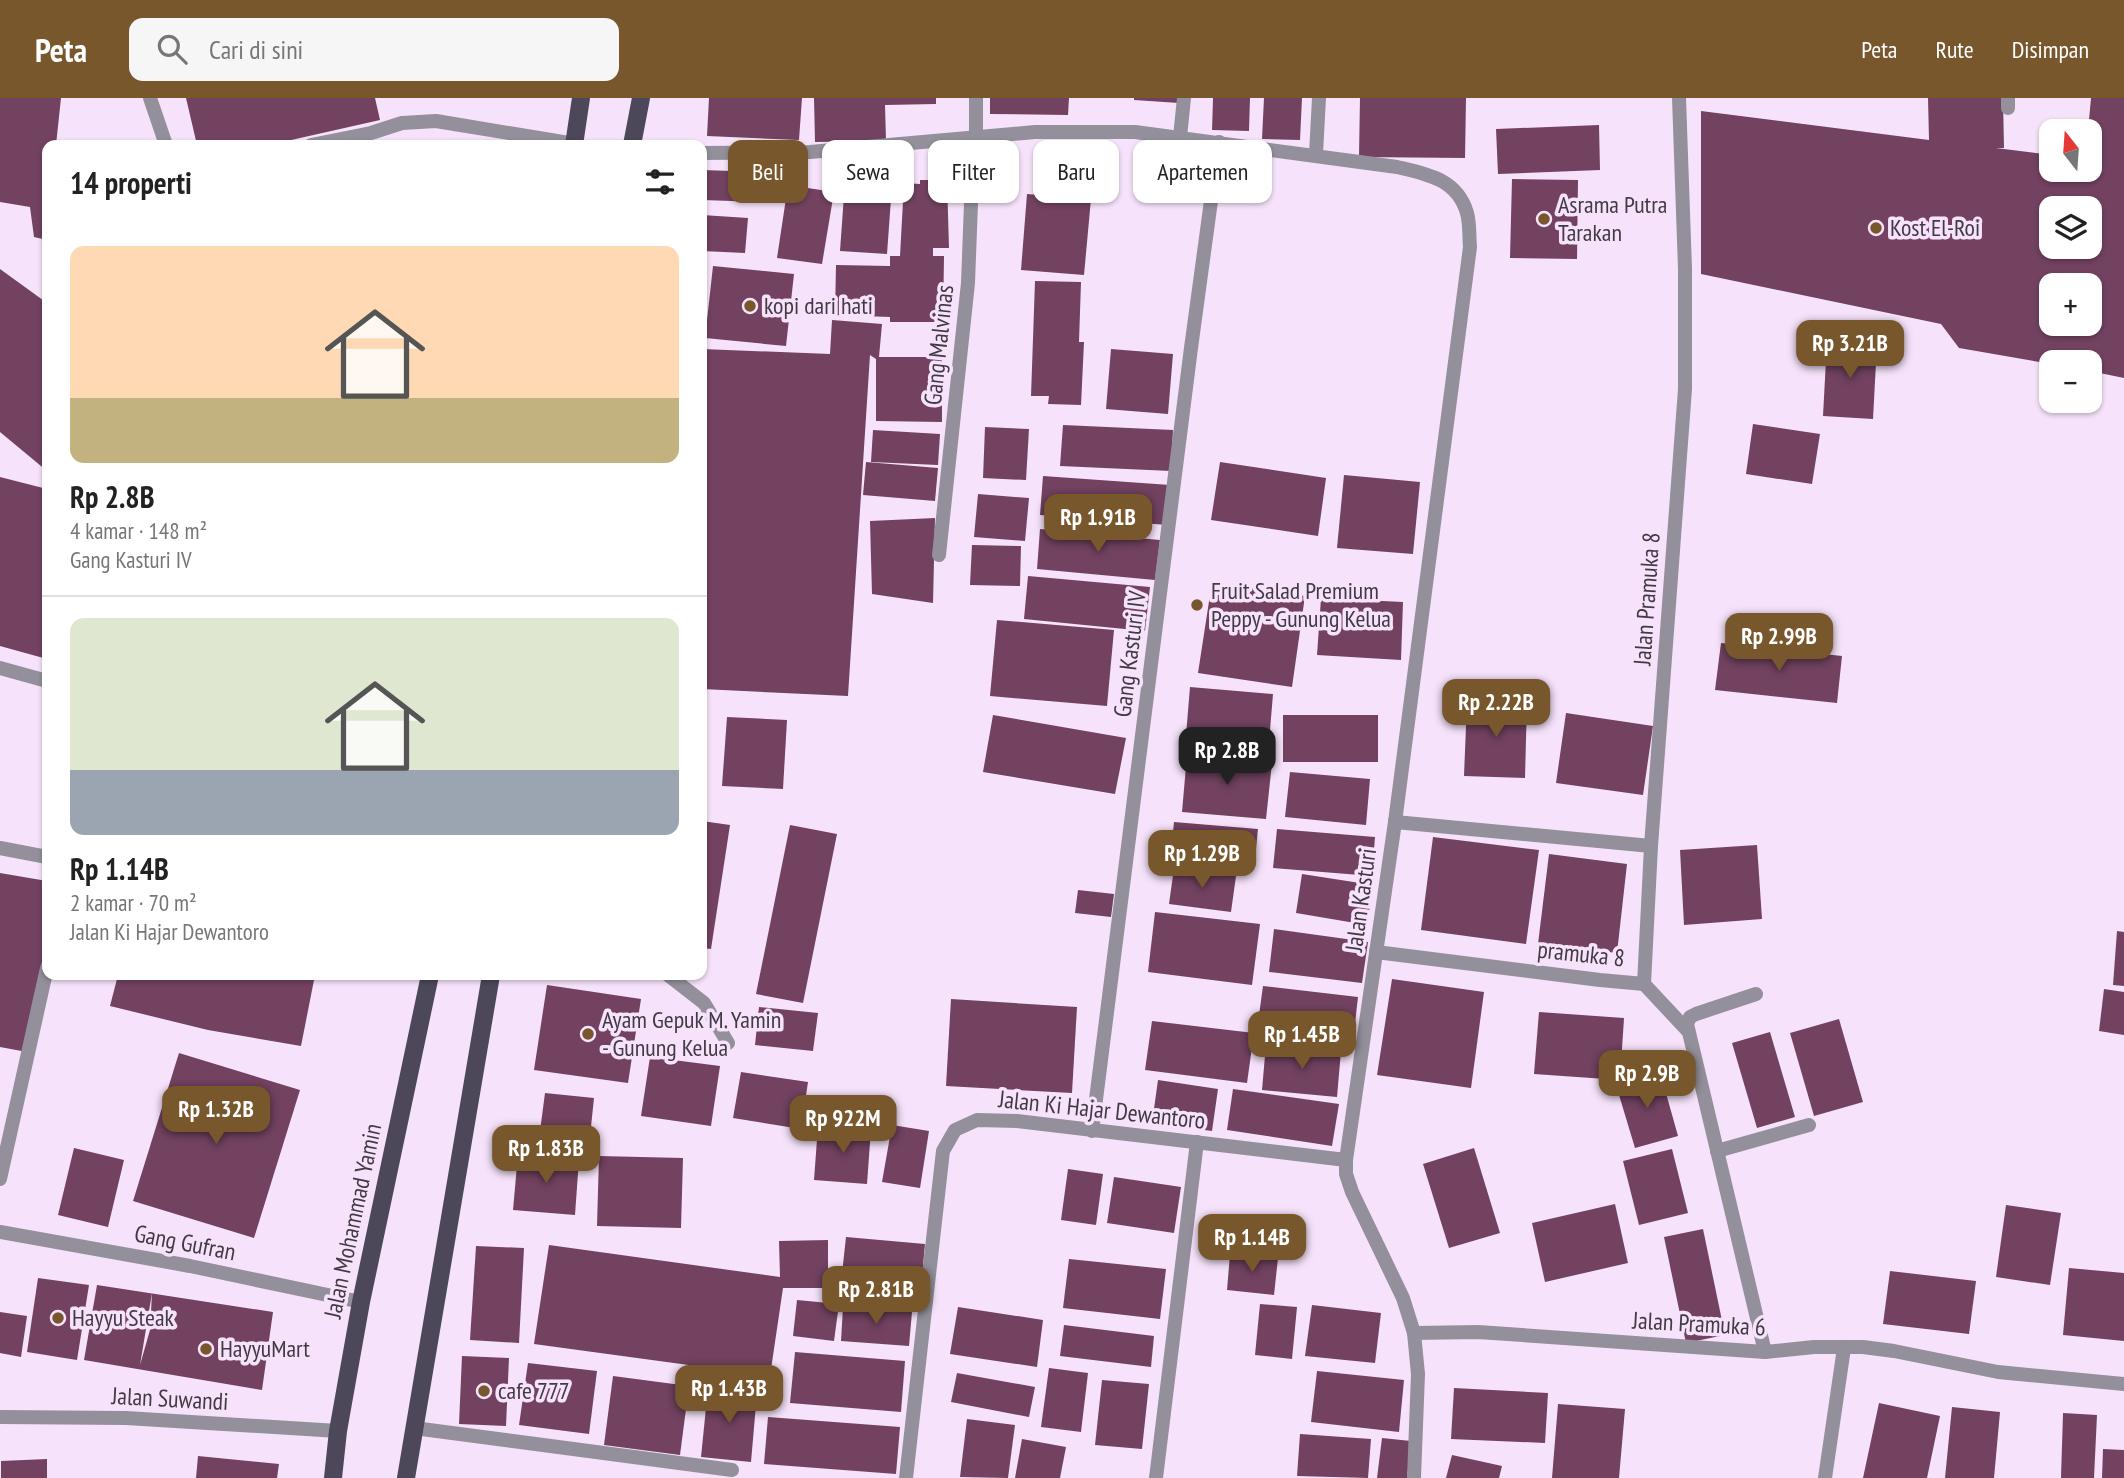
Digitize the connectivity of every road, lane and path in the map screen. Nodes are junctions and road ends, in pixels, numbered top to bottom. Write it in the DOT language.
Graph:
graph roads {
  1 [pos="150,98"];
  2 [pos="581,98"];
  3 [pos="641,98"];
  4 [pos="976,98"];
  5 [pos="1184,98"];
  6 [pos="1319,98"];
  7 [pos="1679,98"];
  8 [pos="1180,137"];
  9 [pos="976,138"];
  10 [pos="164,140"];
  11 [pos="337,140"];
  12 [pos="545,140"];
  13 [pos="575,140"];
  14 [pos="633,140"];
  15 [pos="1203,140"];
  16 [pos="1272,149"];
  17 [pos="707,153"];
  18 [pos="1316,154"];
  19 [pos="1211,203"];
  20 [pos="939,555"];
  21 [pos="0,668"];
  22 [pos="42,680"];
  23 [pos="1395,822"];
  24 [pos="1651,846"];
  25 [pos="0,848"];
  26 [pos="42,856"];
  27 [pos="1376,951"];
  28 [pos="44,980"];
  29 [pos="429,980"];
  30 [pos="490,980"];
  31 [pos="674,980"];
  32 [pos="1644,984"];
  33 [pos="1756,994"];
  34 [pos="1687,1030"];
  35 [pos="728,1043"];
  36 [pos="1809,1125"];
  37 [pos="1093,1131"];
  38 [pos="1197,1142"];
  39 [pos="1717,1151"];
  40 [pos="1346,1160"];
  41 [pos="0,1179"];
  42 [pos="0,1232"];
  43 [pos="360,1303"];
  44 [pos="1414,1333"];
  45 [pos="1844,1348"];
  46 [pos="1765,1352"];
  47 [pos="2124,1384"];
  48 [pos="0,1417"];
  49 [pos="414,1428"];
  50 [pos="338,1431"];
  51 [pos="732,1470"];
  52 [pos="333,1478"];
  53 [pos="406,1478"];
  54 [pos="906,1478"];
  55 [pos="1156,1478"];
  56 [pos="1414,1478"];
  57 [pos="1825,1478"];
  1 -- 10 [label="street"];
  2 -- 13 [label="main road"];
  3 -- 14 [label="main road"];
  4 -- 9 [label="street, Gang Malvinas"];
  5 -- 8 [label="street"];
  6 -- 18 [label="street"];
  7 -- 24 [label="street, Jalan Pramuka 8"];
  8 -- 9 [label="street, Jalan Kasturi"];
  8 -- 15 [label="street, Jalan Kasturi"];
  9 -- 17 [label="street, Jalan Kasturi"];
  9 -- 20 [label="street, Gang Malvinas"];
  11 -- 12 [label="street"];
  16 -- 18 [label="street, Jalan Kasturi"];
  18 -- 23 [label="street, Jalan Kasturi"];
  19 -- 37 [label="street, Gang Kasturi IV"];
  21 -- 22 [label="street"];
  23 -- 24 [label="street"];
  23 -- 27 [label="street, Jalan Kasturi"];
  24 -- 32 [label="street, pramuka 8"];
  25 -- 26 [label="street"];
  27 -- 32 [label="street, pramuka 8"];
  27 -- 40 [label="street, Jalan Kasturi"];
  28 -- 41 [label="street"];
  29 -- 43 [label="main road, Jalan Mohammad Yamin"];
  30 -- 49 [label="main road"];
  31 -- 35 [label="street"];
  32 -- 34 [label="street"];
  33 -- 34 [label="street"];
  34 -- 39 [label="street"];
  36 -- 39 [label="street"];
  37 -- 38 [label="street, Jalan Ki Hajar Dewantoro"];
  37 -- 54 [label="street, Jalan Ki Hajar Dewantoro"];
  38 -- 40 [label="street, Jalan Ki Hajar Dewantoro"];
  38 -- 55 [label="street"];
  39 -- 46 [label="street"];
  40 -- 44 [label="street, Jalan Kasturi"];
  42 -- 43 [label="street, Gang Gufran"];
  43 -- 50 [label="main road, Jalan Mohammad Yamin"];
  44 -- 46 [label="street, Jalan Pramuka 6"];
  44 -- 56 [label="street"];
  45 -- 46 [label="street, Jalan Pramuka 6"];
  45 -- 47 [label="street, Jalan Pramuka 6"];
  45 -- 57 [label="street"];
  48 -- 50 [label="street, Jalan Suwandi"];
  49 -- 51 [label="street"];
  49 -- 53 [label="main road"];
  50 -- 52 [label="main road, Jalan Mohammad Yamin"];
}
